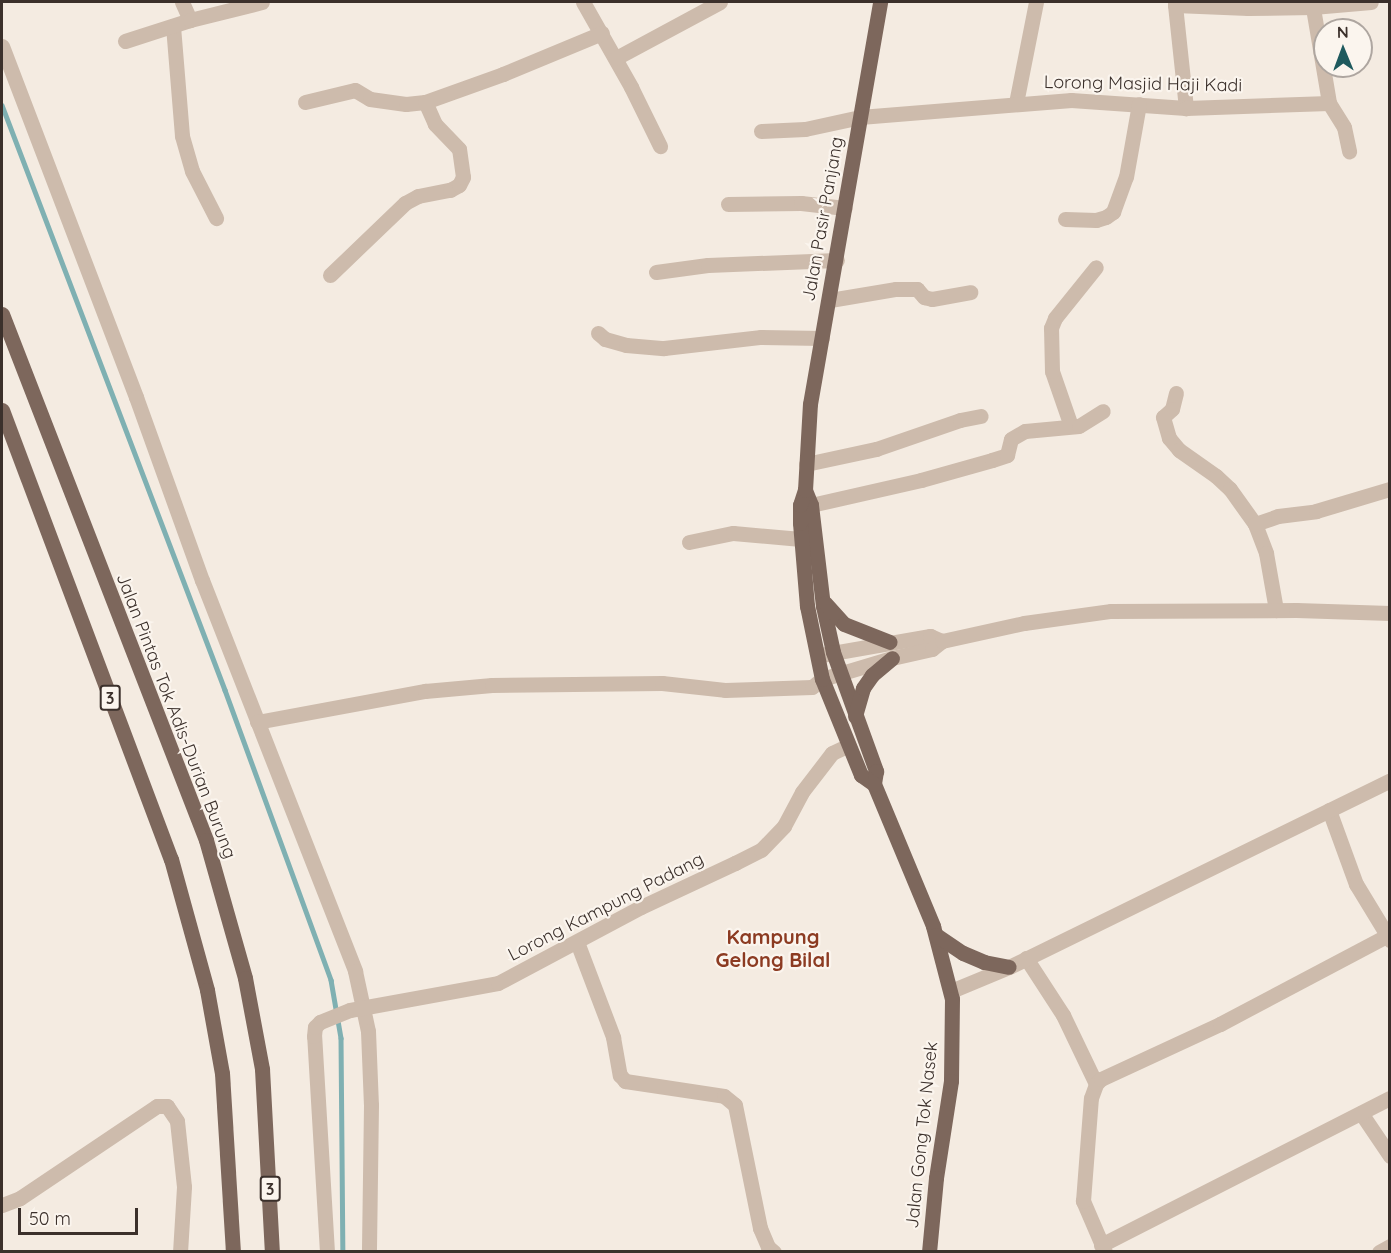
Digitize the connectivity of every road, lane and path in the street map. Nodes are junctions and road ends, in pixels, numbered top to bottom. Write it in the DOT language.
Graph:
graph roads {
  1 [pos="182,2"];
  2 [pos="255,2"];
  3 [pos="584,2"];
  4 [pos="720,2"];
  5 [pos="880,2"];
  6 [pos="1035,2"];
  7 [pos="1371,2"];
  8 [pos="1175,3"];
  9 [pos="1312,4"];
  10 [pos="190,20"];
  11 [pos="173,26"];
  12 [pos="602,33"];
  13 [pos="124,41"];
  14 [pos="2,46"];
  15 [pos="616,58"];
  16 [pos="304,102"];
  17 [pos="425,102"];
  18 [pos="1329,103"];
  19 [pos="1016,104"];
  20 [pos="1139,104"];
  21 [pos="1186,108"];
  22 [pos="860,117"];
  23 [pos="761,131"];
  24 [pos="660,146"];
  25 [pos="1349,151"];
  26 [pos="728,204"];
  27 [pos="845,208"];
  28 [pos="216,218"];
  29 [pos="1065,219"];
  30 [pos="837,260"];
  31 [pos="1096,267"];
  32 [pos="656,272"];
  33 [pos="330,275"];
  34 [pos="970,292"];
  35 [pos="830,300"];
  36 [pos="2,314"];
  37 [pos="598,333"];
  38 [pos="822,338"];
  39 [pos="1176,393"];
  40 [pos="2,410"];
  41 [pos="1103,411"];
  42 [pos="981,416"];
  43 [pos="1071,426"];
  44 [pos="807,442"];
  45 [pos="806,464"];
  46 [pos="1389,489"];
  47 [pos="808,498"];
  48 [pos="1255,524"];
  49 [pos="801,539"];
  50 [pos="689,542"];
  51 [pos="822,597"];
  52 [pos="1276,610"];
  53 [pos="1389,613"];
  54 [pos="891,650"];
  55 [pos="833,652"];
  56 [pos="816,656"];
  57 [pos="840,674"];
  58 [pos="822,679"];
  59 [pos="855,716"];
  60 [pos="257,722"];
  61 [pos="847,746"];
  62 [pos="1389,780"];
  63 [pos="874,784"];
  64 [pos="1329,810"];
  65 [pos="936,935"];
  66 [pos="1388,938"];
  67 [pos="577,942"];
  68 [pos="1026,958"];
  69 [pos="1009,967"];
  70 [pos="951,991"];
  71 [pos="357,1009"];
  72 [pos="1096,1084"];
  73 [pos="1389,1098"];
  74 [pos="1361,1113"];
  75 [pos="1389,1156"];
  76 [pos="2,1205"];
  77 [pos="1389,1246"];
  78 [pos="1103,1248"];
  79 [pos="180,1251"];
  80 [pos="233,1251"];
  81 [pos="272,1251"];
  82 [pos="327,1251"];
  83 [pos="369,1251"];
  84 [pos="774,1251"];
  85 [pos="929,1251"];
  86 [pos="1379,1251"];
  1 -- 10 [label="street"];
  2 -- 10 [label="street"];
  3 -- 12 [label="street"];
  4 -- 15 [label="street"];
  5 -- 22 [label="main road, Jalan Pasir Panjang"];
  6 -- 19 [label="street"];
  7 -- 9 [label="street"];
  8 -- 9 [label="street"];
  8 -- 21 [label="street"];
  9 -- 18 [label="street"];
  10 -- 11 [label="street"];
  11 -- 13 [label="street"];
  11 -- 28 [label="street"];
  12 -- 15 [label="street"];
  12 -- 17 [label="street"];
  14 -- 60 [label="street"];
  15 -- 24 [label="street"];
  16 -- 17 [label="street"];
  17 -- 33 [label="street"];
  18 -- 21 [label="street, Lorong Masjid Haji Kadi"];
  18 -- 25 [label="street"];
  19 -- 20 [label="street, Lorong Masjid Haji Kadi"];
  19 -- 22 [label="street, Lorong Masjid Haji Kadi"];
  20 -- 21 [label="street, Lorong Masjid Haji Kadi"];
  20 -- 29 [label="street"];
  22 -- 23 [label="street, Lorong Masjid Haji Kadi"];
  22 -- 27 [label="main road, Jalan Pasir Panjang"];
  26 -- 27 [label="street"];
  27 -- 30 [label="main road, Jalan Pasir Panjang"];
  30 -- 32 [label="street"];
  30 -- 35 [label="main road, Jalan Pasir Panjang"];
  31 -- 43 [label="street"];
  34 -- 35 [label="street"];
  35 -- 38 [label="main road, Jalan Pasir Panjang"];
  36 -- 81 [label="main road, Jalan Pintas Tok Adis-Durian Burung / 3"];
  37 -- 38 [label="street"];
  38 -- 44 [label="main road, Jalan Pasir Panjang"];
  39 -- 48 [label="street"];
  40 -- 80 [label="main road, 3"];
  41 -- 43 [label="street"];
  42 -- 45 [label="street"];
  43 -- 47 [label="street"];
  44 -- 45 [label="main road, Jalan Gong Tok Nasek"];
  45 -- 47 [label="main road, Jalan Gong Tok Nasek"];
  46 -- 48 [label="street"];
  47 -- 49 [label="main road, Jalan Gong Tok Nasek"];
  47 -- 51 [label="main road, Jalan Gong Tok Nasek"];
  48 -- 52 [label="street"];
  49 -- 50 [label="street"];
  49 -- 56 [label="main road, Jalan Gong Tok Nasek"];
  51 -- 54 [label="main road"];
  51 -- 55 [label="main road, Jalan Gong Tok Nasek"];
  52 -- 53 [label="street"];
  52 -- 54 [label="street"];
  54 -- 55 [label="street"];
  54 -- 57 [label="street"];
  54 -- 59 [label="main road"];
  55 -- 56 [label="street"];
  55 -- 57 [label="main road, Jalan Gong Tok Nasek"];
  56 -- 58 [label="main road, Jalan Gong Tok Nasek"];
  57 -- 58 [label="street"];
  57 -- 59 [label="main road, Jalan Gong Tok Nasek"];
  58 -- 60 [label="street"];
  58 -- 61 [label="main road, Jalan Gong Tok Nasek"];
  59 -- 63 [label="main road, Jalan Gong Tok Nasek"];
  60 -- 71 [label="street"];
  61 -- 63 [label="main road, Jalan Gong Tok Nasek"];
  61 -- 67 [label="street, Lorong Kampung Padang"];
  62 -- 64 [label="street"];
  63 -- 65 [label="main road, Jalan Gong Tok Nasek"];
  64 -- 66 [label="street"];
  64 -- 68 [label="street"];
  65 -- 69 [label="main road"];
  65 -- 70 [label="main road, Jalan Gong Tok Nasek"];
  66 -- 72 [label="street"];
  67 -- 71 [label="street, Lorong Kampung Padang"];
  67 -- 84 [label="street"];
  68 -- 69 [label="street"];
  68 -- 72 [label="street"];
  69 -- 70 [label="street"];
  70 -- 85 [label="main road, Jalan Gong Tok Nasek"];
  71 -- 82 [label="street, Lorong Kampung Padang"];
  71 -- 83 [label="street"];
  72 -- 78 [label="street"];
  73 -- 74 [label="street"];
  74 -- 75 [label="street"];
  74 -- 78 [label="street"];
  76 -- 79 [label="street"];
  77 -- 86 [label="street"];
}
